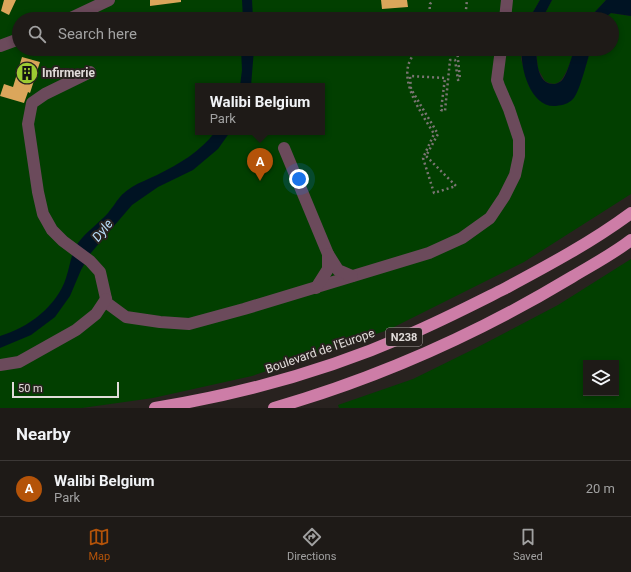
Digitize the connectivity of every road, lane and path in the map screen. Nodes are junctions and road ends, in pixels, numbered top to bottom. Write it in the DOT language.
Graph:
graph roads {
  1 [pos="109,0"];
  2 [pos="433,0"];
  3 [pos="467,0"];
  4 [pos="507,0"];
  5 [pos="84,12"];
  6 [pos="429,12"];
  7 [pos="466,12"];
  8 [pos="506,12"];
  9 [pos="12,42"];
  10 [pos="0,46"];
  11 [pos="413,56"];
  12 [pos="458,56"];
  13 [pos="500,56"];
  14 [pos="90,72"];
  15 [pos="284,148"];
  16 [pos="631,212"];
  17 [pos="631,240"];
  18 [pos="328,254"];
  19 [pos="352,276"];
  20 [pos="316,288"];
  21 [pos="106,299"];
  22 [pos="0,365"];
  23 [pos="156,408"];
  24 [pos="276,408"];
  1 -- 5 [label="lane"];
  2 -- 6 [label="path"];
  3 -- 7 [label="path"];
  4 -- 8 [label="lane"];
  9 -- 10 [label="lane"];
  11 -- 12 [label="path"];
  13 -- 19 [label="lane"];
  14 -- 21 [label="lane"];
  15 -- 18 [label="lane"];
  16 -- 23 [label="highway, Boulevard de l'Europe / N238"];
  17 -- 24 [label="highway, N238"];
  18 -- 19 [label="lane"];
  18 -- 20 [label="lane"];
  19 -- 20 [label="lane"];
  20 -- 21 [label="lane"];
  21 -- 22 [label="lane"];
}
